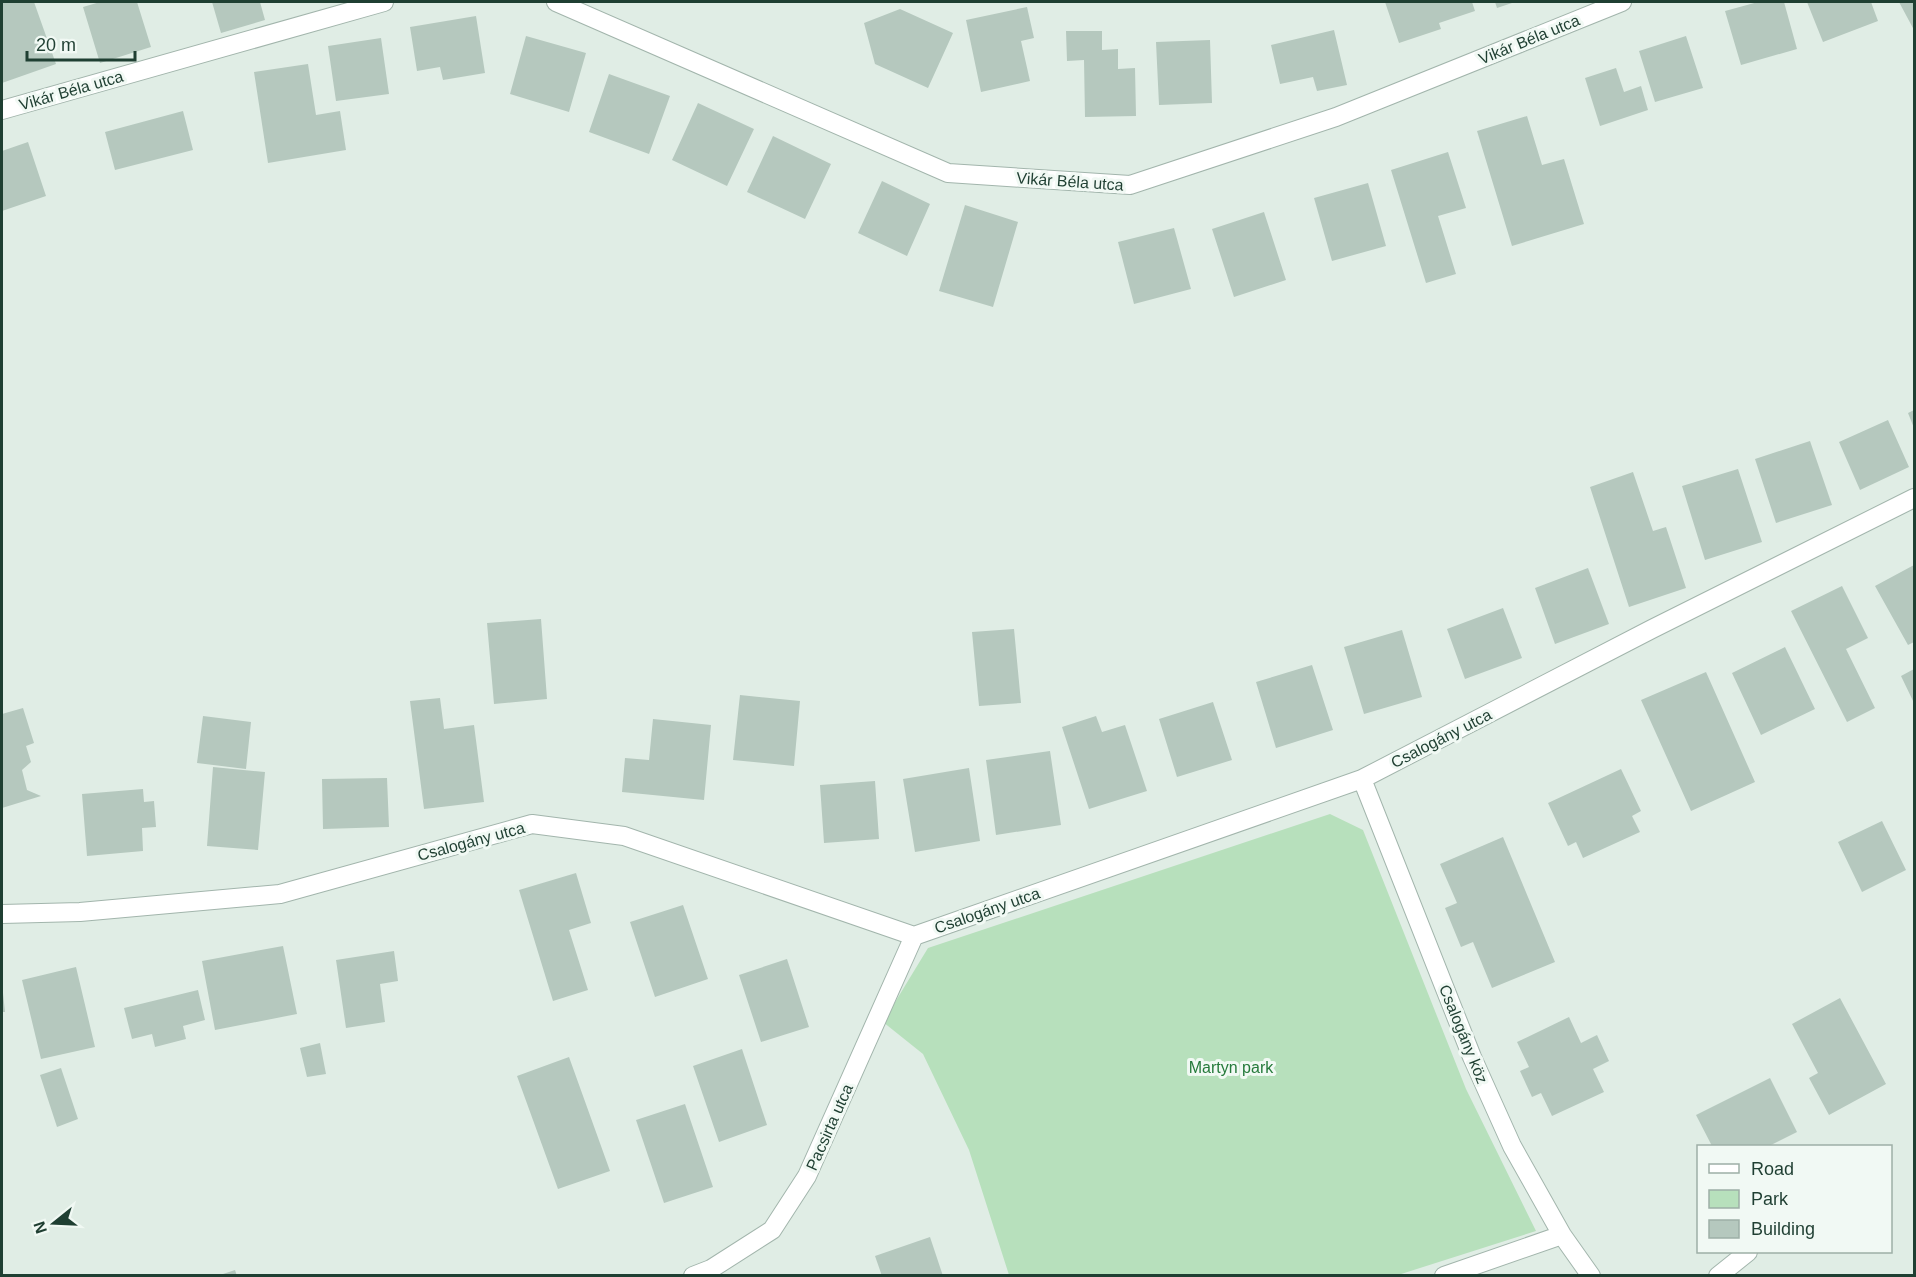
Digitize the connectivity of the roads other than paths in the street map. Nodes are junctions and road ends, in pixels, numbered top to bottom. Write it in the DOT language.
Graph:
graph roads {
  1 [pos="384,2"];
  2 [pos="556,2"];
  3 [pos="1622,2"];
  4 [pos="2,110"];
  5 [pos="1914,498"];
  6 [pos="1362,779"];
  7 [pos="2,914"];
  8 [pos="914,936"];
  9 [pos="1562,1235"];
  10 [pos="1746,1253"];
  11 [pos="693,1275"];
  12 [pos="1444,1275"];
  13 [pos="1591,1275"];
  14 [pos="1718,1275"];
  1 -- 4 [label="street, Vikár Béla utca"];
  2 -- 3 [label="street, Vikár Béla utca"];
  5 -- 6 [label="street, Csalogány utca"];
  6 -- 8 [label="street, Csalogány utca"];
  6 -- 9 [label="street, Csalogány köz"];
  7 -- 8 [label="street, Csalogány utca"];
  8 -- 11 [label="street, Pacsirta utca"];
  9 -- 12 [label="street"];
  9 -- 13 [label="street, Csalogány köz"];
  10 -- 14 [label="street"];
}
